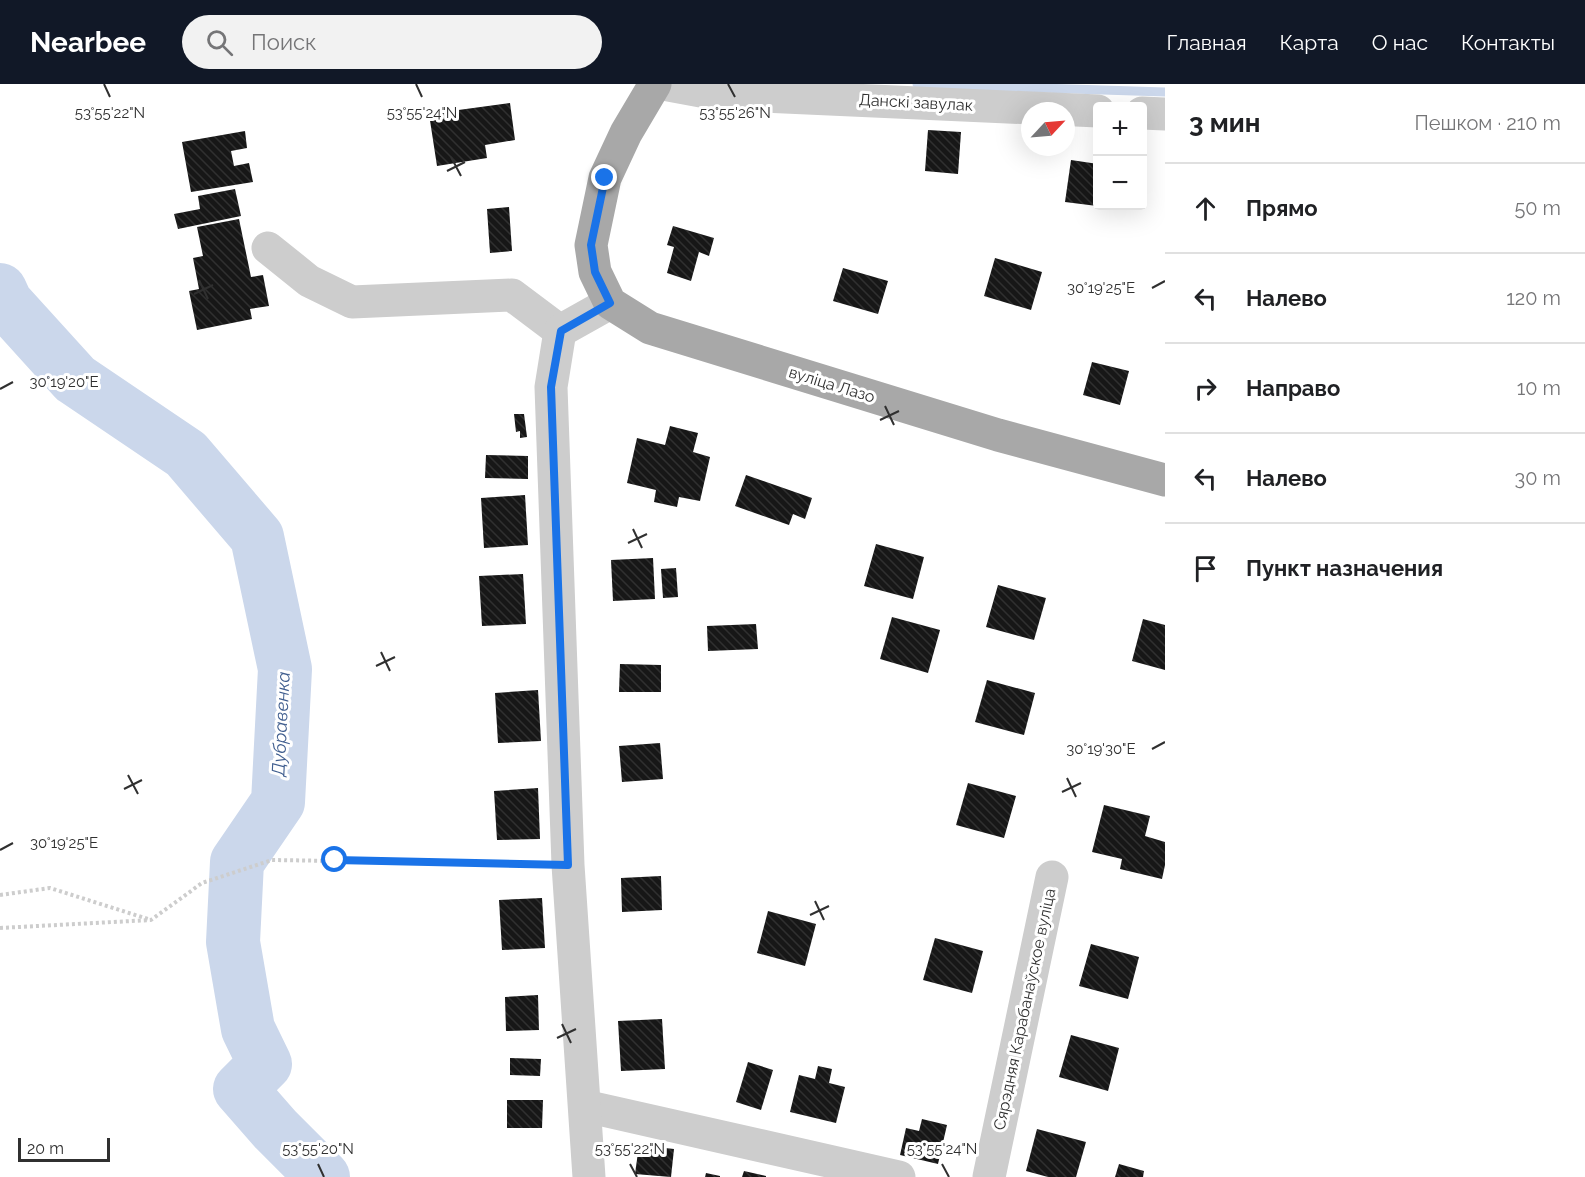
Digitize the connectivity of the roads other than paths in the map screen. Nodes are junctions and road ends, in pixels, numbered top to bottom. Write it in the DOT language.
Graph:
graph roads {
  1 [pos="655,84"];
  2 [pos="663,84"];
  3 [pos="1093,111"];
  4 [pos="1147,113"];
  5 [pos="1165,114"];
  6 [pos="268,248"];
  7 [pos="610,303"];
  8 [pos="561,331"];
  9 [pos="1165,480"];
  10 [pos="1052,877"];
  11 [pos="585,1106"];
  12 [pos="589,1177"];
  13 [pos="899,1177"];
  14 [pos="989,1177"];
  1 -- 7 [label="main road"];
  2 -- 3 [label="street, Данскі завулак"];
  4 -- 5 [label="street"];
  6 -- 8 [label="street"];
  7 -- 8 [label="street"];
  7 -- 9 [label="main road, вуліца Лазо"];
  8 -- 11 [label="street"];
  10 -- 14 [label="street, Сярэдняя Карабанаўское вуліца"];
  11 -- 12 [label="street"];
  11 -- 13 [label="street"];
}
